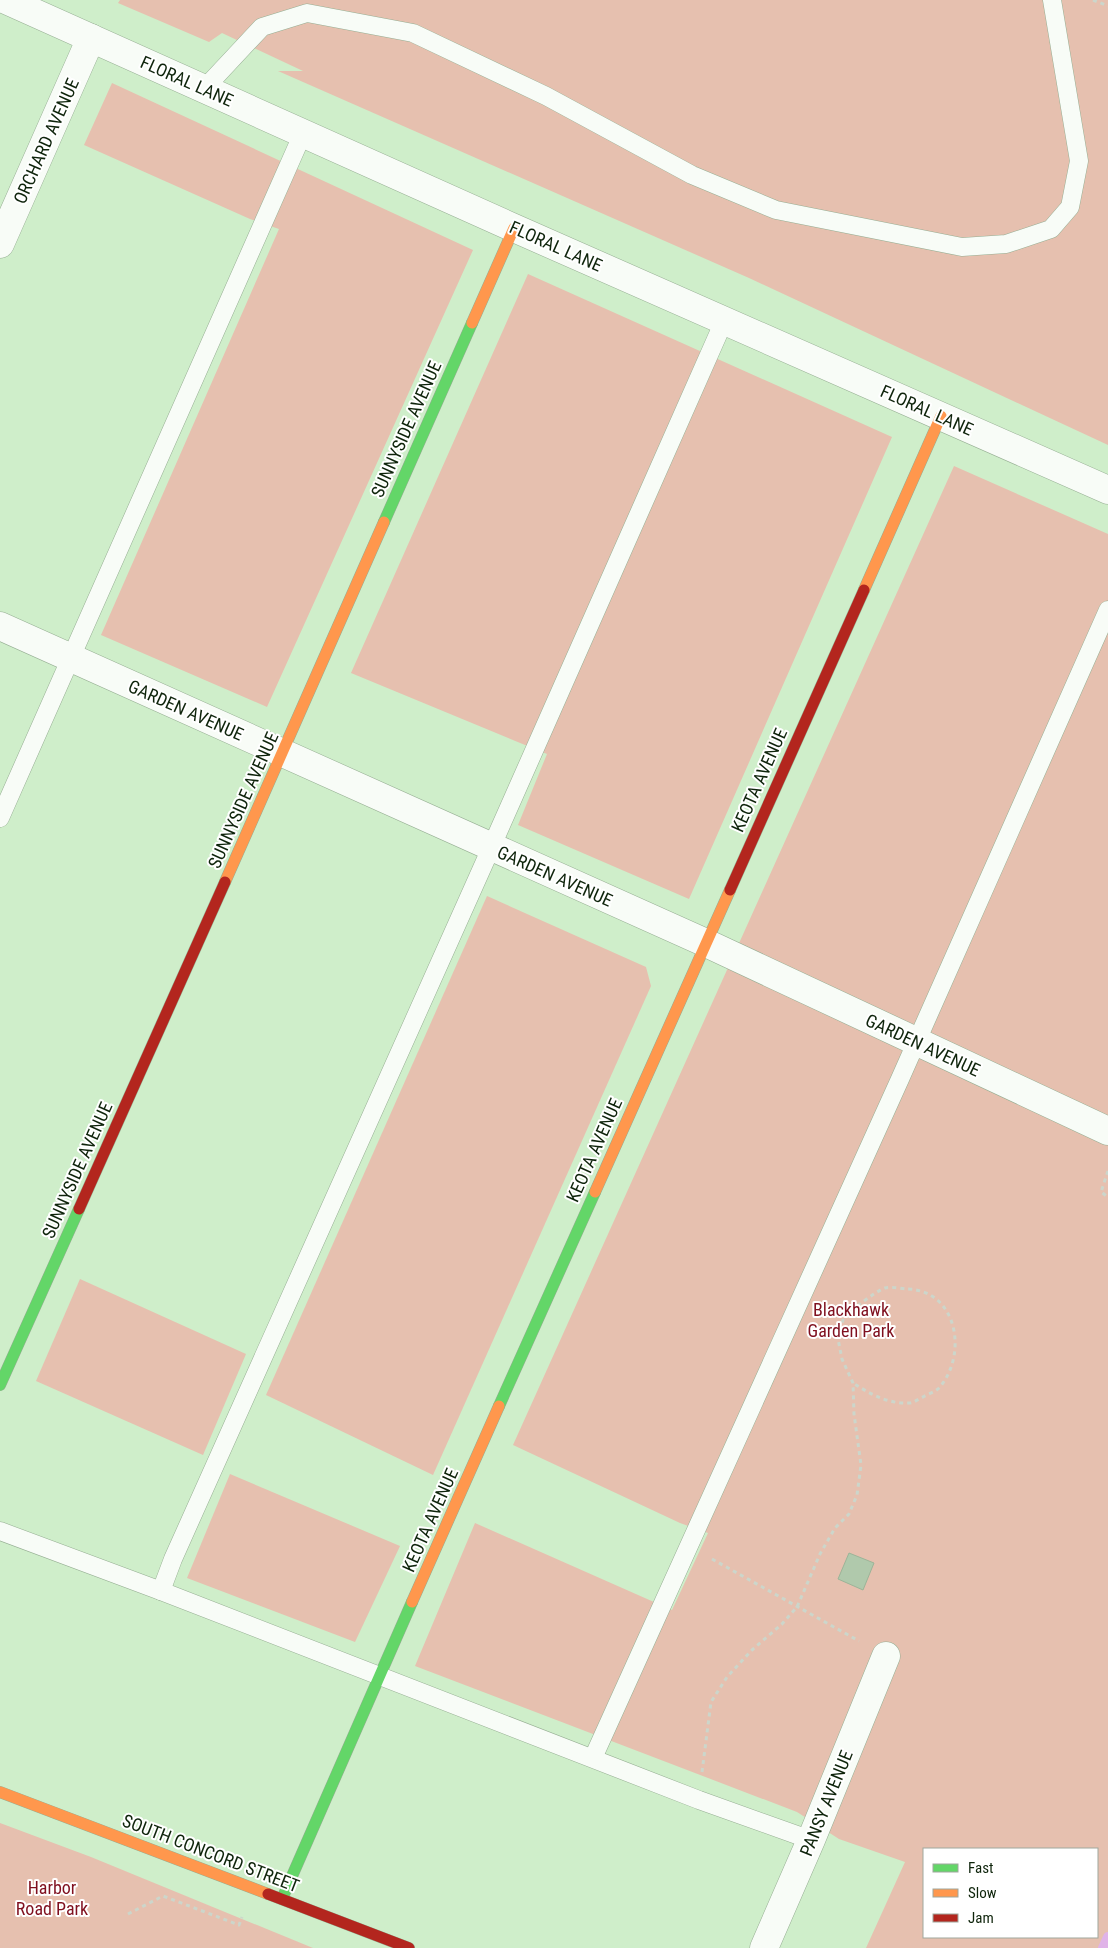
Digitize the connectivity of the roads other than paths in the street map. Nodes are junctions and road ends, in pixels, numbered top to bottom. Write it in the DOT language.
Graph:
graph roads {
  1 [pos="6,0"];
  2 [pos="1052,0"];
  3 [pos="91,38"];
  4 [pos="204,89"];
  5 [pos="304,133"];
  6 [pos="514,228"];
  7 [pos="0,244"];
  8 [pos="724,321"];
  9 [pos="941,416"];
  10 [pos="1108,490"];
  11 [pos="1108,610"];
  12 [pos="0,626"];
  13 [pos="71,659"];
  14 [pos="282,754"];
  15 [pos="0,818"];
  16 [pos="491,848"];
  17 [pos="706,943"];
  18 [pos="916,1042"];
  19 [pos="1108,1131"];
  20 [pos="0,1385"];
  21 [pos="0,1532"];
  22 [pos="161,1591"];
  23 [pos="886,1656"];
  24 [pos="379,1676"];
  25 [pos="593,1758"];
  26 [pos="0,1792"];
  27 [pos="811,1840"];
  28 [pos="282,1899"];
  29 [pos="410,1948"];
  30 [pos="764,1948"];
  1 -- 3 [label="street, FLORAL LANE"];
  2 -- 4 [label="lane"];
  3 -- 4 [label="street, FLORAL LANE"];
  3 -- 7 [label="street, ORCHARD AVENUE"];
  4 -- 5 [label="street, FLORAL LANE"];
  5 -- 6 [label="street, FLORAL LANE"];
  5 -- 13 [label="lane"];
  6 -- 8 [label="street, FLORAL LANE"];
  6 -- 14 [label="street, SUNNYSIDE AVENUE"];
  8 -- 9 [label="street, FLORAL LANE"];
  8 -- 16 [label="lane"];
  9 -- 10 [label="street, FLORAL LANE"];
  9 -- 17 [label="street, KEOTA AVENUE"];
  11 -- 18 [label="lane"];
  12 -- 13 [label="street, GARDEN AVENUE"];
  13 -- 14 [label="street, GARDEN AVENUE"];
  13 -- 15 [label="lane"];
  14 -- 16 [label="street, GARDEN AVENUE"];
  14 -- 20 [label="street, SUNNYSIDE AVENUE"];
  16 -- 17 [label="street, GARDEN AVENUE"];
  16 -- 22 [label="lane"];
  17 -- 18 [label="street, GARDEN AVENUE"];
  17 -- 24 [label="street, KEOTA AVENUE"];
  18 -- 19 [label="street, GARDEN AVENUE"];
  18 -- 25 [label="lane"];
  21 -- 22 [label="lane"];
  22 -- 24 [label="lane"];
  23 -- 27 [label="street, PANSY AVENUE"];
  24 -- 25 [label="lane"];
  24 -- 28 [label="street, KEOTA AVENUE"];
  25 -- 27 [label="lane"];
  26 -- 28 [label="street, SOUTH CONCORD STREET"];
  27 -- 30 [label="street, PANSY AVENUE"];
  28 -- 29 [label="street, SOUTH CONCORD STREET"];
}
